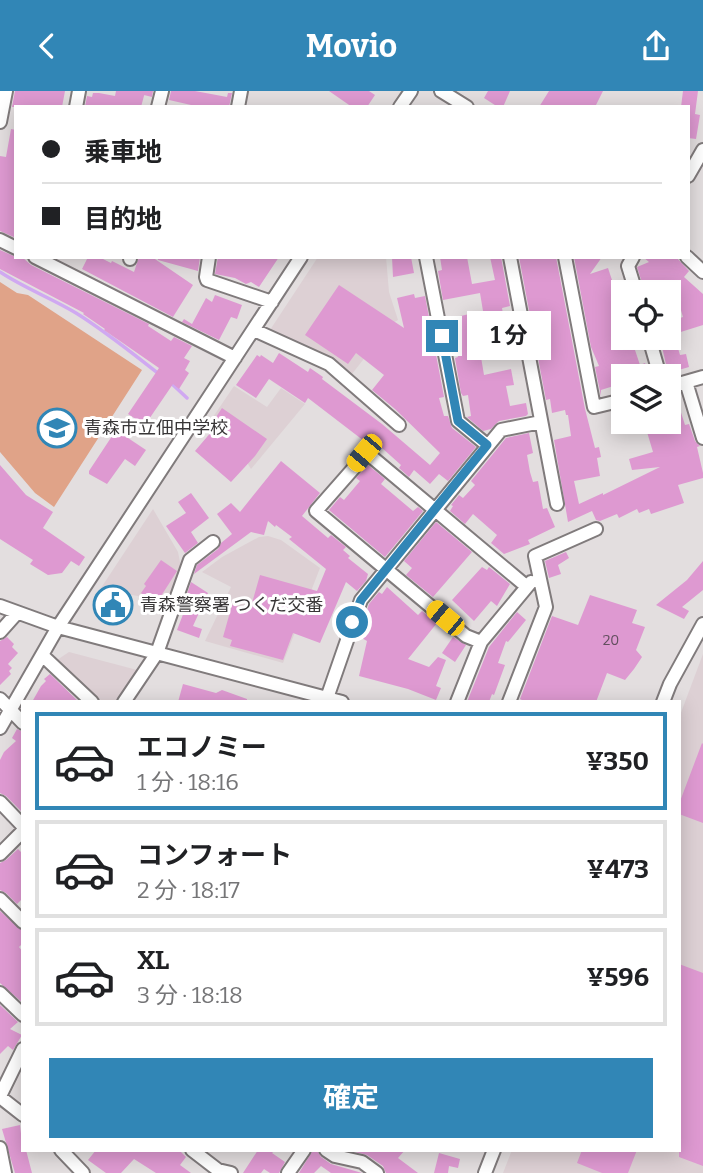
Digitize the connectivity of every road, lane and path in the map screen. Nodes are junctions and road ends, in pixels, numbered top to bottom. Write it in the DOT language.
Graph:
graph roads {
  1 [pos="6,91"];
  2 [pos="441,91"];
  3 [pos="464,105"];
  4 [pos="0,122"];
  5 [pos="703,150"];
  6 [pos="690,173"];
  7 [pos="40,259"];
  8 [pos="209,259"];
  9 [pos="300,259"];
  10 [pos="426,259"];
  11 [pos="510,259"];
  12 [pos="565,259"];
  13 [pos="632,259"];
  14 [pos="689,259"];
  15 [pos="703,272"];
  16 [pos="632,280"];
  17 [pos="272,302"];
  18 [pos="254,330"];
  19 [pos="235,358"];
  20 [pos="703,377"];
  21 [pos="686,382"];
  22 [pos="681,383"];
  23 [pos="611,404"];
  24 [pos="541,422"];
  25 [pos="399,425"];
  26 [pos="703,438"];
  27 [pos="487,445"];
  28 [pos="557,503"];
  29 [pos="435,509"];
  30 [pos="596,529"];
  31 [pos="213,542"];
  32 [pos="386,570"];
  33 [pos="539,576"];
  34 [pos="526,586"];
  35 [pos="0,606"];
  36 [pos="18,613"];
  37 [pos="703,624"];
  38 [pos="58,627"];
  39 [pos="0,632"];
  40 [pos="481,642"];
  41 [pos="157,653"];
  42 [pos="42,655"];
  43 [pos="327,698"];
  44 [pos="0,699"];
  45 [pos="90,700"];
  46 [pos="125,700"];
  47 [pos="334,700"];
  48 [pos="458,700"];
  49 [pos="510,700"];
  50 [pos="664,700"];
  51 [pos="10,709"];
  52 [pos="21,721"];
  53 [pos="0,728"];
  54 [pos="0,802"];
  55 [pos="21,824"];
  56 [pos="21,833"];
  57 [pos="0,854"];
  58 [pos="0,899"];
  59 [pos="21,920"];
  60 [pos="0,993"];
  61 [pos="21,1013"];
  62 [pos="21,1053"];
  63 [pos="1,1092"];
  64 [pos="21,1113"];
  65 [pos="0,1148"];
  66 [pos="63,1152"];
  67 [pos="194,1152"];
  68 [pos="303,1152"];
  69 [pos="329,1152"];
  70 [pos="493,1152"];
  71 [pos="5,1173"];
  72 [pos="83,1173"];
  73 [pos="231,1173"];
  74 [pos="288,1173"];
  75 [pos="377,1173"];
  76 [pos="485,1173"];
  1 -- 4 [label="street"];
  2 -- 3 [label="street"];
  5 -- 6 [label="street"];
  7 -- 19 [label="street"];
  8 -- 17 [label="street"];
  9 -- 17 [label="street"];
  10 -- 27 [label="street"];
  11 -- 24 [label="street"];
  12 -- 23 [label="street"];
  13 -- 16 [label="street"];
  14 -- 15 [label="street"];
  17 -- 18 [label="street"];
  18 -- 19 [label="street"];
  18 -- 25 [label="street"];
  19 -- 38 [label="street"];
  20 -- 21 [label="street"];
  21 -- 22 [label="street"];
  21 -- 26 [label="street"];
  24 -- 27 [label="street"];
  24 -- 28 [label="street"];
  27 -- 29 [label="street"];
  29 -- 32 [label="street"];
  29 -- 32 [label="street"];
  29 -- 34 [label="street"];
  30 -- 33 [label="street"];
  31 -- 41 [label="street"];
  32 -- 40 [label="street"];
  32 -- 43 [label="street"];
  33 -- 34 [label="street"];
  33 -- 49 [label="street"];
  34 -- 40 [label="street"];
  35 -- 36 [label="street"];
  36 -- 38 [label="street"];
  36 -- 39 [label="street"];
  37 -- 50 [label="street"];
  38 -- 41 [label="street"];
  38 -- 42 [label="street"];
  40 -- 48 [label="street"];
  41 -- 43 [label="street"];
  41 -- 46 [label="street"];
  42 -- 45 [label="street"];
  42 -- 51 [label="street"];
  43 -- 47 [label="street"];
  44 -- 51 [label="street"];
  51 -- 52 [label="street"];
  51 -- 53 [label="street"];
  54 -- 55 [label="street"];
  56 -- 57 [label="street"];
  58 -- 59 [label="street"];
  60 -- 61 [label="street"];
  62 -- 63 [label="street"];
  63 -- 64 [label="street"];
  65 -- 71 [label="street"];
  66 -- 72 [label="street"];
  67 -- 73 [label="street"];
  68 -- 74 [label="street"];
  69 -- 75 [label="street"];
  70 -- 76 [label="street"];
}
